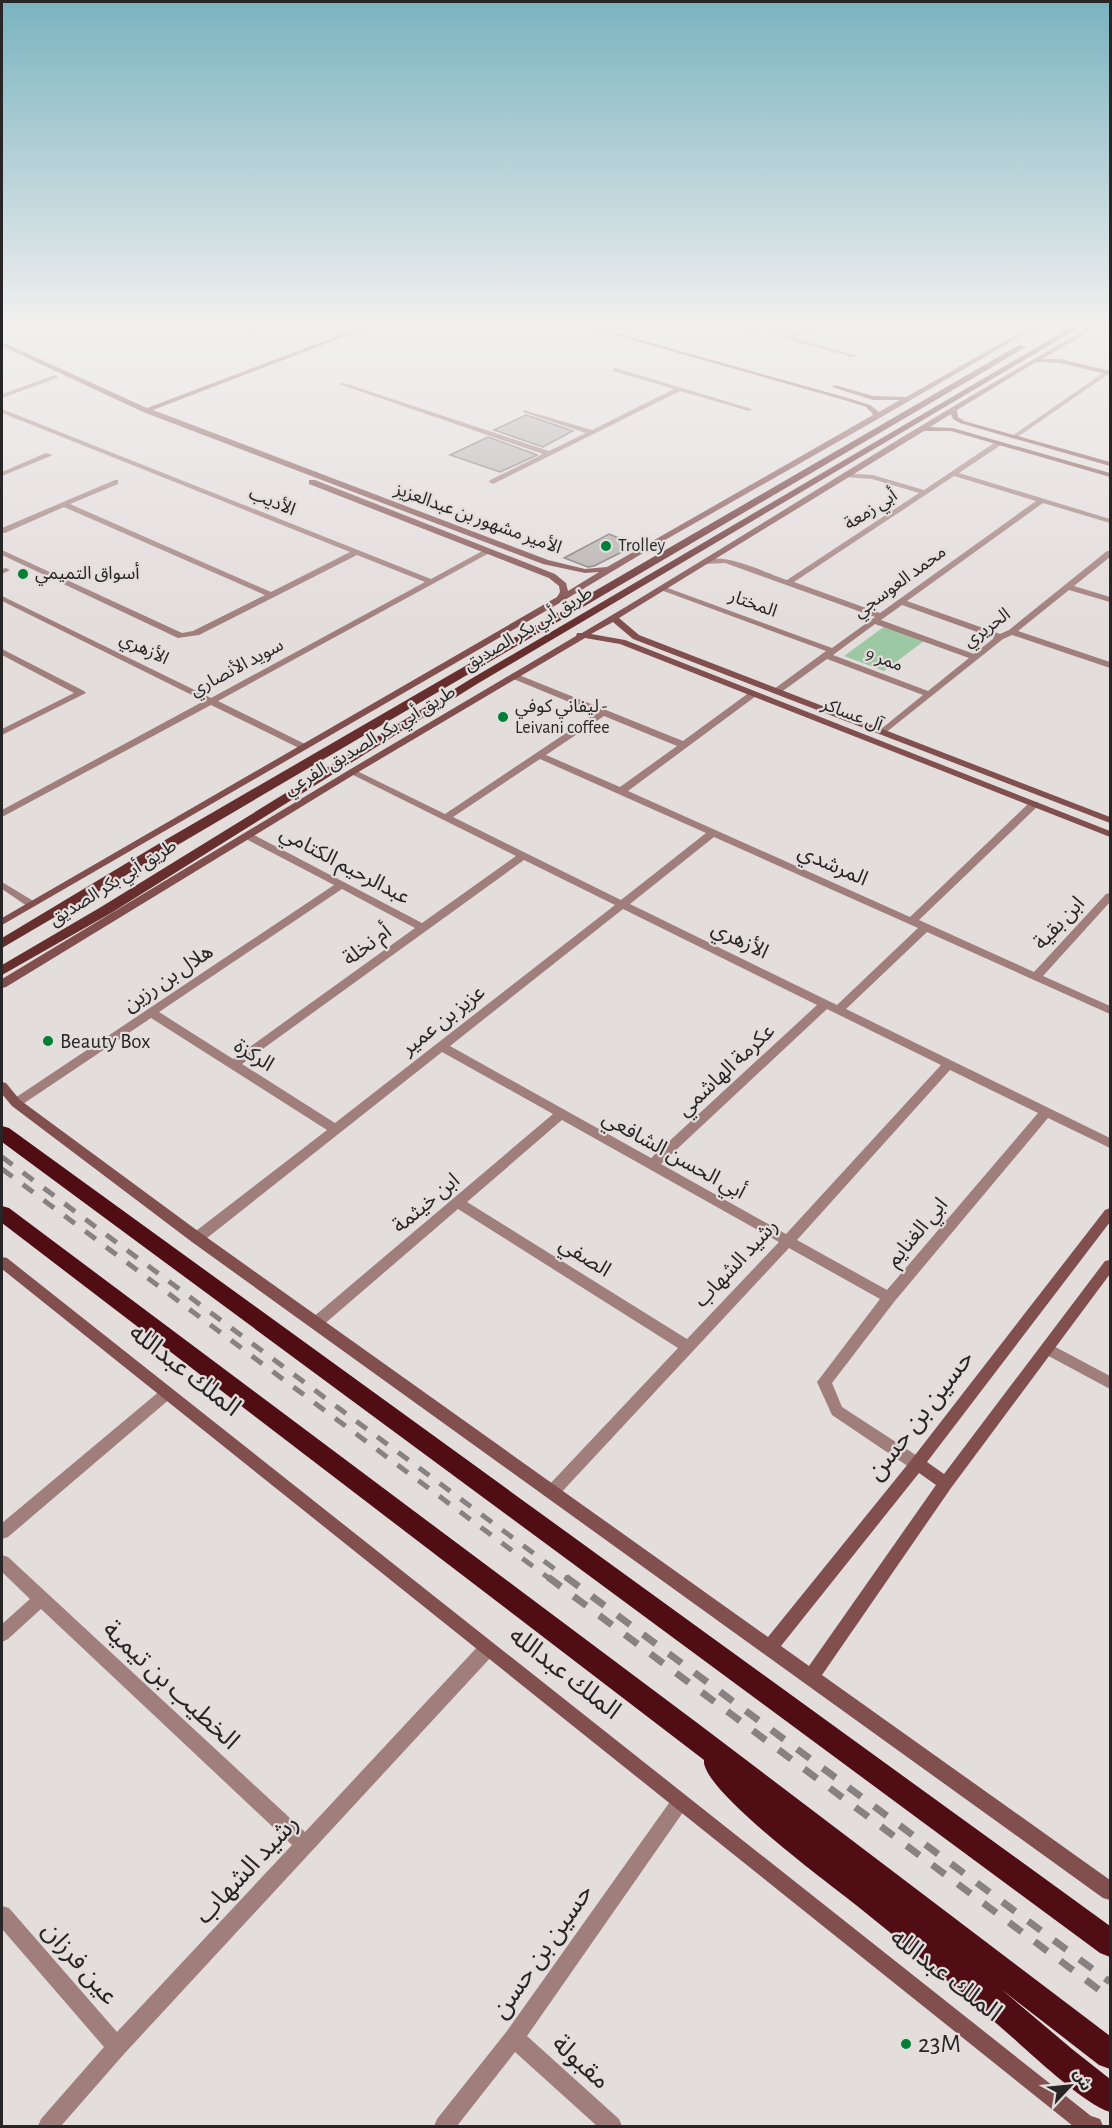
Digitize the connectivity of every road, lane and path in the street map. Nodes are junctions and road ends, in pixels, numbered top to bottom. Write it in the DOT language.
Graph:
graph roads {
  1 [pos="38,425"];
  2 [pos="176,425"];
  3 [pos="186,425"];
  4 [pos="464,425"];
  5 [pos="571,425"];
  6 [pos="606,425"];
  7 [pos="863,425"];
  8 [pos="886,425"];
  9 [pos="911,425"];
  10 [pos="927,425"];
  11 [pos="975,425"];
  12 [pos="1031,425"];
  13 [pos="918,431"];
  14 [pos="994,431"];
  15 [pos="592,432"];
  16 [pos="1014,437"];
  17 [pos="984,439"];
  18 [pos="1000,443"];
  19 [pos="549,454"];
  20 [pos="49,455"];
  21 [pos="1110,463"];
  22 [pos="784,468"];
  23 [pos="4,471"];
  24 [pos="954,474"];
  25 [pos="846,475"];
  26 [pos="1110,475"];
  27 [pos="115,482"];
  28 [pos="493,482"];
  29 [pos="925,493"];
  30 [pos="1042,500"];
  31 [pos="803,501"];
  32 [pos="64,504"];
  33 [pos="1110,521"];
  34 [pos="2,531"];
  35 [pos="703,531"];
  36 [pos="489,551"];
  37 [pos="2,552"];
  38 [pos="357,552"];
  39 [pos="1110,553"];
  40 [pos="724,556"];
  41 [pos="678,562"];
  42 [pos="560,566"];
  43 [pos="614,566"];
  44 [pos="546,574"];
  45 [pos="431,582"];
  46 [pos="788,583"];
  47 [pos="1069,587"];
  48 [pos="662,589"];
  49 [pos="271,595"];
  50 [pos="2,598"];
  51 [pos="560,599"];
  52 [pos="1110,600"];
  53 [pos="901,602"];
  54 [pos="613,617"];
  55 [pos="878,619"];
  56 [pos="1012,632"];
  57 [pos="580,635"];
  58 [pos="636,637"];
  59 [pos="1000,637"];
  60 [pos="622,642"];
  61 [pos="2,652"];
  62 [pos="830,654"];
  63 [pos="975,657"];
  64 [pos="1110,665"];
  65 [pos="514,676"];
  66 [pos="777,691"];
  67 [pos="753,694"];
  68 [pos="929,694"];
  69 [pos="209,702"];
  70 [pos="826,709"];
  71 [pos="603,712"];
  72 [pos="815,718"];
  73 [pos="884,731"];
  74 [pos="2,732"];
  75 [pos="684,745"];
  76 [pos="304,747"];
  77 [pos="539,755"];
  78 [pos="352,772"];
  79 [pos="620,792"];
  80 [pos="1035,804"];
  81 [pos="2,814"];
  82 [pos="445,818"];
  83 [pos="1110,820"];
  84 [pos="713,833"];
  85 [pos="1110,834"];
  86 [pos="248,836"];
  87 [pos="523,856"];
  88 [pos="2,885"];
  89 [pos="341,885"];
  90 [pos="1110,896"];
  91 [pos="622,903"];
  92 [pos="31,904"];
  93 [pos="912,921"];
  94 [pos="2,922"];
  95 [pos="423,928"];
  96 [pos="924,929"];
  97 [pos="2,944"];
  98 [pos="2,971"];
  99 [pos="1036,977"];
  100 [pos="2,986"];
  101 [pos="825,1004"];
  102 [pos="838,1010"];
  103 [pos="1110,1010"];
  104 [pos="152,1013"];
  105 [pos="441,1046"];
  106 [pos="233,1065"];
  107 [pos="948,1065"];
  108 [pos="2,1086"];
  109 [pos="6,1098"];
  110 [pos="1046,1112"];
  111 [pos="561,1114"];
  112 [pos="335,1129"];
  113 [pos="2,1133"];
  114 [pos="1110,1143"];
  115 [pos="653,1164"];
  116 [pos="459,1203"];
  117 [pos="2,1213"];
  118 [pos="1110,1213"];
  119 [pos="197,1238"];
  120 [pos="788,1241"];
  121 [pos="2,1263"];
  122 [pos="1110,1265"];
  123 [pos="889,1298"];
  124 [pos="317,1322"];
  125 [pos="688,1347"];
  126 [pos="1048,1349"];
  127 [pos="1110,1383"];
  128 [pos="166,1394"];
  129 [pos="917,1464"];
  130 [pos="946,1483"];
  131 [pos="554,1491"];
  132 [pos="2,1532"];
  133 [pos="2,1562"];
  134 [pos="41,1599"];
  135 [pos="2,1634"];
  136 [pos="770,1647"];
  137 [pos="487,1649"];
  138 [pos="811,1677"];
  139 [pos="691,1734"];
  140 [pos="680,1802"];
  141 [pos="305,1845"];
  142 [pos="1110,1891"];
  143 [pos="2,1914"];
  144 [pos="1110,1942"];
  145 [pos="514,2038"];
  146 [pos="117,2047"];
  147 [pos="1110,2054"];
  148 [pos="1110,2097"];
  149 [pos="1089,2126"];
  150 [pos="48,2127"];
  151 [pos="444,2127"];
  152 [pos="612,2127"];
  1 -- 38 [label="street, الأديب"];
  2 -- 36 [label="street, الأمير مشهور بن عبدالعزيز"];
  3 -- 42 [label="street, الأمير مشهور بن عبدالعزيز"];
  4 -- 19 [label="street"];
  5 -- 15 [label="street"];
  6 -- 15 [label="street"];
  7 -- 22 [label="street, طريق أبي بكر الصديق الفرعي"];
  8 -- 35 [label="main road, طريق أبي بكر الصديق"];
  9 -- 41 [label="main road, طريق أبي بكر الصديق"];
  10 -- 13 [label="street, طريق أبي بكر الصديق الفرعي"];
  11 -- 14 [label="street"];
  12 -- 16 [label="street"];
  13 -- 17 [label="street"];
  13 -- 25 [label="street, طريق أبي بكر الصديق الفرعي"];
  14 -- 16 [label="street"];
  14 -- 17 [label="street"];
  15 -- 19 [label="street"];
  16 -- 21 [label="street"];
  17 -- 18 [label="street"];
  18 -- 24 [label="street, أبي زمعة"];
  18 -- 26 [label="street"];
  19 -- 28 [label="street"];
  20 -- 23 [label="street"];
  22 -- 35 [label="main road"];
  22 -- 43 [label="street, طريق أبي بكر الصديق الفرعي"];
  24 -- 29 [label="street, أبي زمعة"];
  24 -- 30 [label="street"];
  25 -- 29 [label="street"];
  25 -- 31 [label="street, طريق أبي بكر الصديق الفرعي"];
  27 -- 32 [label="street"];
  29 -- 46 [label="street, أبي زمعة"];
  30 -- 33 [label="street"];
  30 -- 53 [label="street, محمد العوسجي"];
  31 -- 40 [label="street, طريق أبي بكر الصديق الفرعي"];
  31 -- 41 [label="main road"];
  32 -- 34 [label="street"];
  32 -- 49 [label="street"];
  35 -- 97 [label="main road, طريق أبي بكر الصديق"];
  36 -- 44 [label="street, الأمير مشهور بن عبدالعزيز"];
  36 -- 45 [label="street, سويد الأنصاري"];
  37 -- 49 [label="street"];
  38 -- 45 [label="street, الأديب"];
  38 -- 49 [label="street"];
  39 -- 47 [label="street, الحريري"];
  40 -- 46 [label="street"];
  40 -- 48 [label="street, طريق أبي بكر الصديق الفرعي"];
  41 -- 98 [label="main road, طريق أبي بكر الصديق"];
  42 -- 43 [label="street, الأمير مشهور بن عبدالعزيز"];
  42 -- 44 [label="street"];
  43 -- 51 [label="street, طريق أبي بكر الصديق الفرعي"];
  44 -- 51 [label="street, الأمير مشهور بن عبدالعزيز"];
  45 -- 69 [label="street, سويد الأنصاري"];
  46 -- 55 [label="street"];
  47 -- 52 [label="street"];
  47 -- 56 [label="street, الحريري"];
  48 -- 54 [label="street, طريق أبي بكر الصديق الفرعي"];
  48 -- 62 [label="street, المختار"];
  50 -- 69 [label="street, الأزهري"];
  51 -- 76 [label="street, طريق أبي بكر الصديق الفرعي"];
  53 -- 55 [label="street, محمد العوسجي"];
  53 -- 59 [label="street"];
  54 -- 57 [label="street, طريق أبي بكر الصديق الفرعي"];
  54 -- 58 [label="street, آل عساكر"];
  55 -- 62 [label="street, محمد العوسجي"];
  55 -- 63 [label="street"];
  56 -- 59 [label="street, الحريري"];
  56 -- 64 [label="street"];
  57 -- 60 [label="street, آل عساكر"];
  57 -- 65 [label="street, طريق أبي بكر الصديق الفرعي"];
  58 -- 60 [label="street"];
  58 -- 66 [label="street, آل عساكر"];
  59 -- 63 [label="street, الحريري"];
  60 -- 67 [label="street, آل عساكر"];
  61 -- 74 [label="street"];
  62 -- 66 [label="street, محمد العوسجي"];
  62 -- 68 [label="street, ممر 9"];
  63 -- 68 [label="street, الحريري"];
  65 -- 71 [label="street"];
  65 -- 78 [label="street, طريق أبي بكر الصديق الفرعي"];
  66 -- 70 [label="street, آل عساكر"];
  67 -- 72 [label="street, آل عساكر"];
  67 -- 75 [label="street"];
  68 -- 73 [label="street, الحريري"];
  69 -- 76 [label="street, الأزهري"];
  69 -- 81 [label="street, سويد الأنصاري"];
  70 -- 72 [label="street"];
  70 -- 73 [label="street, آل عساكر"];
  71 -- 75 [label="street"];
  71 -- 77 [label="street"];
  72 -- 80 [label="street, آل عساكر"];
  73 -- 83 [label="street, آل عساكر"];
  75 -- 79 [label="street"];
  76 -- 92 [label="street, طريق أبي بكر الصديق الفرعي"];
  77 -- 79 [label="street, المرشدي"];
  77 -- 82 [label="street"];
  78 -- 82 [label="street, الأزهري"];
  78 -- 86 [label="street, طريق أبي بكر الصديق الفرعي"];
  79 -- 84 [label="street, المرشدي"];
  80 -- 85 [label="street, آل عساكر"];
  80 -- 93 [label="street"];
  82 -- 87 [label="street, الأزهري"];
  84 -- 91 [label="street, عزيز بن عمير"];
  84 -- 93 [label="street, المرشدي"];
  86 -- 89 [label="street, عبدالرحيم الكتامي"];
  86 -- 100 [label="street, طريق أبي بكر الصديق الفرعي"];
  87 -- 91 [label="street, الأزهري"];
  87 -- 95 [label="street, أم نخلة"];
  88 -- 92 [label="street"];
  89 -- 95 [label="street, عبدالرحيم الكتامي"];
  89 -- 104 [label="street, هلال بن رزين"];
  90 -- 99 [label="street, ابن بقية"];
  91 -- 101 [label="street, الأزهري"];
  91 -- 105 [label="street, عزيز بن عمير"];
  92 -- 94 [label="street, طريق أبي بكر الصديق الفرعي"];
  93 -- 96 [label="street, المرشدي"];
  95 -- 106 [label="street, أم نخلة"];
  96 -- 99 [label="street, المرشدي"];
  96 -- 102 [label="street"];
  99 -- 103 [label="street, المرشدي"];
  101 -- 102 [label="street, الأزهري"];
  101 -- 115 [label="street, عكرمة الهاشمي"];
  102 -- 107 [label="street, الأزهري"];
  104 -- 106 [label="street, الركزة"];
  104 -- 109 [label="street, هلال بن رزين"];
  105 -- 111 [label="street, أبي الحسن الشافعي"];
  105 -- 112 [label="street, عزيز بن عمير"];
  106 -- 112 [label="street, الركزة"];
  107 -- 110 [label="street, الأزهري"];
  107 -- 120 [label="street, رشيد الشهاب"];
  108 -- 109 [label="street"];
  109 -- 119 [label="street"];
  110 -- 114 [label="street, الأزهري"];
  110 -- 123 [label="street, ابي الغنايم"];
  111 -- 115 [label="street, أبي الحسن الشافعي"];
  111 -- 116 [label="street, ابن خيثمة"];
  112 -- 119 [label="street, عزيز بن عمير"];
  113 -- 144 [label="highway"];
  115 -- 120 [label="street, أبي الحسن الشافعي"];
  116 -- 124 [label="street, ابن خيثمة"];
  116 -- 125 [label="street, الصفي"];
  117 -- 139 [label="highway, الملك عبدالله"];
  118 -- 129 [label="street, حسين بن حسن"];
  119 -- 124 [label="street"];
  120 -- 123 [label="street, أبي الحسن الشافعي"];
  120 -- 125 [label="street, رشيد الشهاب"];
  121 -- 128 [label="street, الملك عبدالله"];
  122 -- 126 [label="street"];
  123 -- 129 [label="street, ابي الغنايم"];
  124 -- 131 [label="street"];
  125 -- 131 [label="street, رشيد الشهاب"];
  126 -- 127 [label="street"];
  126 -- 130 [label="street"];
  128 -- 132 [label="street"];
  128 -- 137 [label="street, الملك عبدالله"];
  129 -- 130 [label="street"];
  129 -- 136 [label="street, حسين بن حسن"];
  130 -- 138 [label="street"];
  131 -- 136 [label="street"];
  133 -- 134 [label="street, الخطيب بن تيمية"];
  134 -- 135 [label="street"];
  134 -- 141 [label="street, الخطيب بن تيمية"];
  136 -- 138 [label="street"];
  137 -- 140 [label="street, الملك عبدالله"];
  137 -- 141 [label="street, رشيد الشهاب"];
  138 -- 142 [label="street"];
  139 -- 147 [label="highway, الملك عبدالله"];
  139 -- 148 [label="highway"];
  140 -- 145 [label="street, حسين بن حسن"];
  140 -- 149 [label="street, الملك عبدالله"];
  141 -- 146 [label="street, رشيد الشهاب"];
  143 -- 146 [label="street, عين فرزان"];
  145 -- 151 [label="street, حسين بن حسن"];
  145 -- 152 [label="street, مقبولة"];
  146 -- 150 [label="street, رشيد الشهاب"];
}
